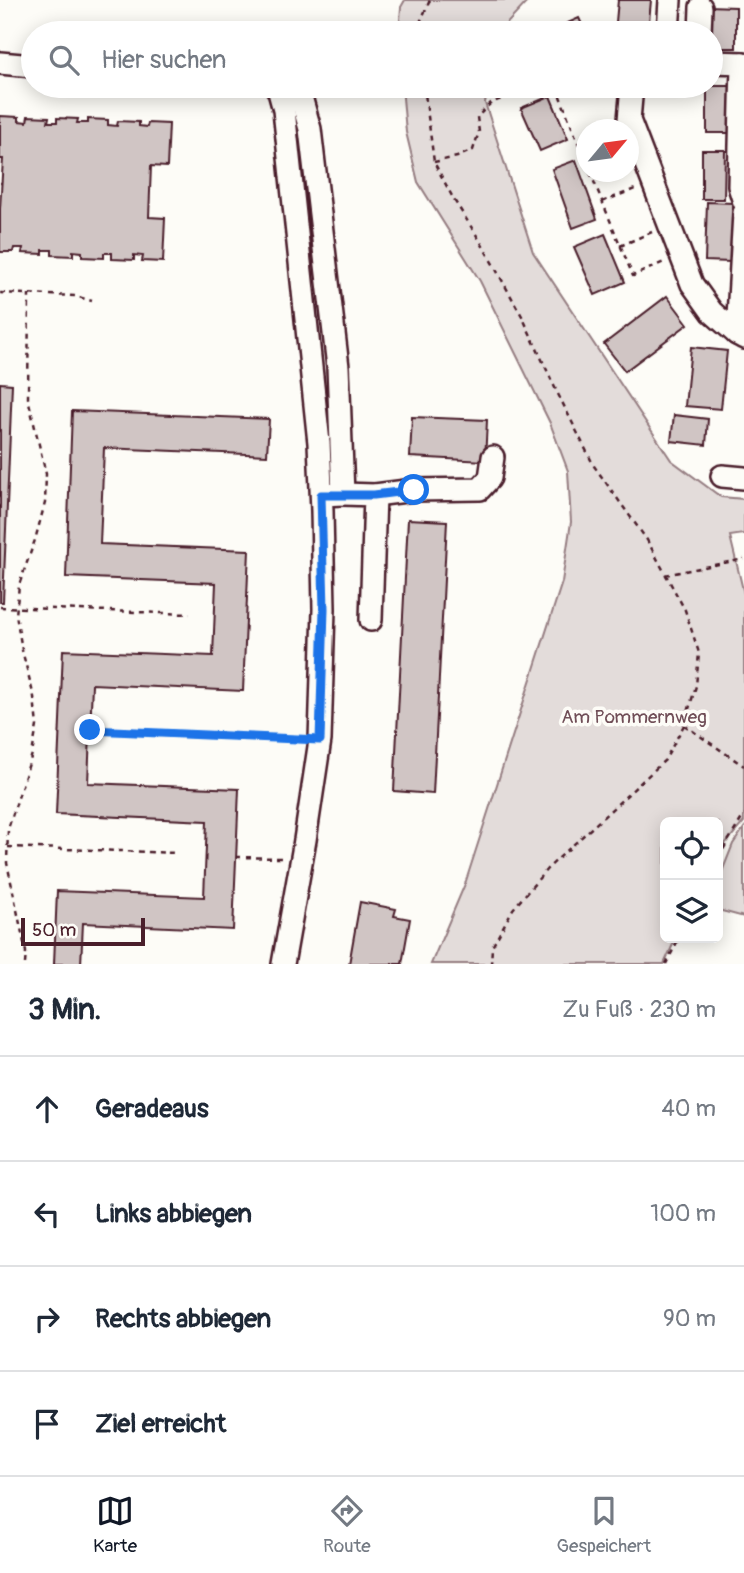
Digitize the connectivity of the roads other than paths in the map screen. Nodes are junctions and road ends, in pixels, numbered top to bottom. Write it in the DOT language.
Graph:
graph roads {
  1 [pos="670,0"];
  2 [pos="701,7"];
  3 [pos="669,21"];
  4 [pos="700,21"];
  5 [pos="723,62"];
  6 [pos="0,63"];
  7 [pos="743,63"];
  8 [pos="21,64"];
  9 [pos="281,98"];
  10 [pos="301,98"];
  11 [pos="631,98"];
  12 [pos="744,201"];
  13 [pos="744,213"];
  14 [pos="323,239"];
  15 [pos="298,245"];
  16 [pos="741,336"];
  17 [pos="338,367"];
  18 [pos="311,370"];
  19 [pos="493,457"];
  20 [pos="722,476"];
  21 [pos="744,478"];
  22 [pos="343,494"];
  23 [pos="321,495"];
  24 [pos="374,495"];
  25 [pos="371,620"];
  26 [pos="283,964"];
  1 -- 3 [label="street"];
  2 -- 4 [label="street"];
  5 -- 7 [label="street"];
  6 -- 8 [label="street"];
  7 -- 12 [label="street"];
  9 -- 15 [label="street"];
  10 -- 14 [label="street"];
  11 -- 16 [label="street"];
  13 -- 16 [label="street"];
  14 -- 15 [label="street"];
  14 -- 17 [label="street"];
  15 -- 18 [label="street"];
  17 -- 18 [label="street"];
  17 -- 22 [label="street"];
  18 -- 23 [label="street"];
  19 -- 24 [label="street"];
  20 -- 21 [label="street"];
  22 -- 23 [label="street"];
  22 -- 24 [label="street"];
  23 -- 26 [label="street"];
  24 -- 25 [label="street"];
}
